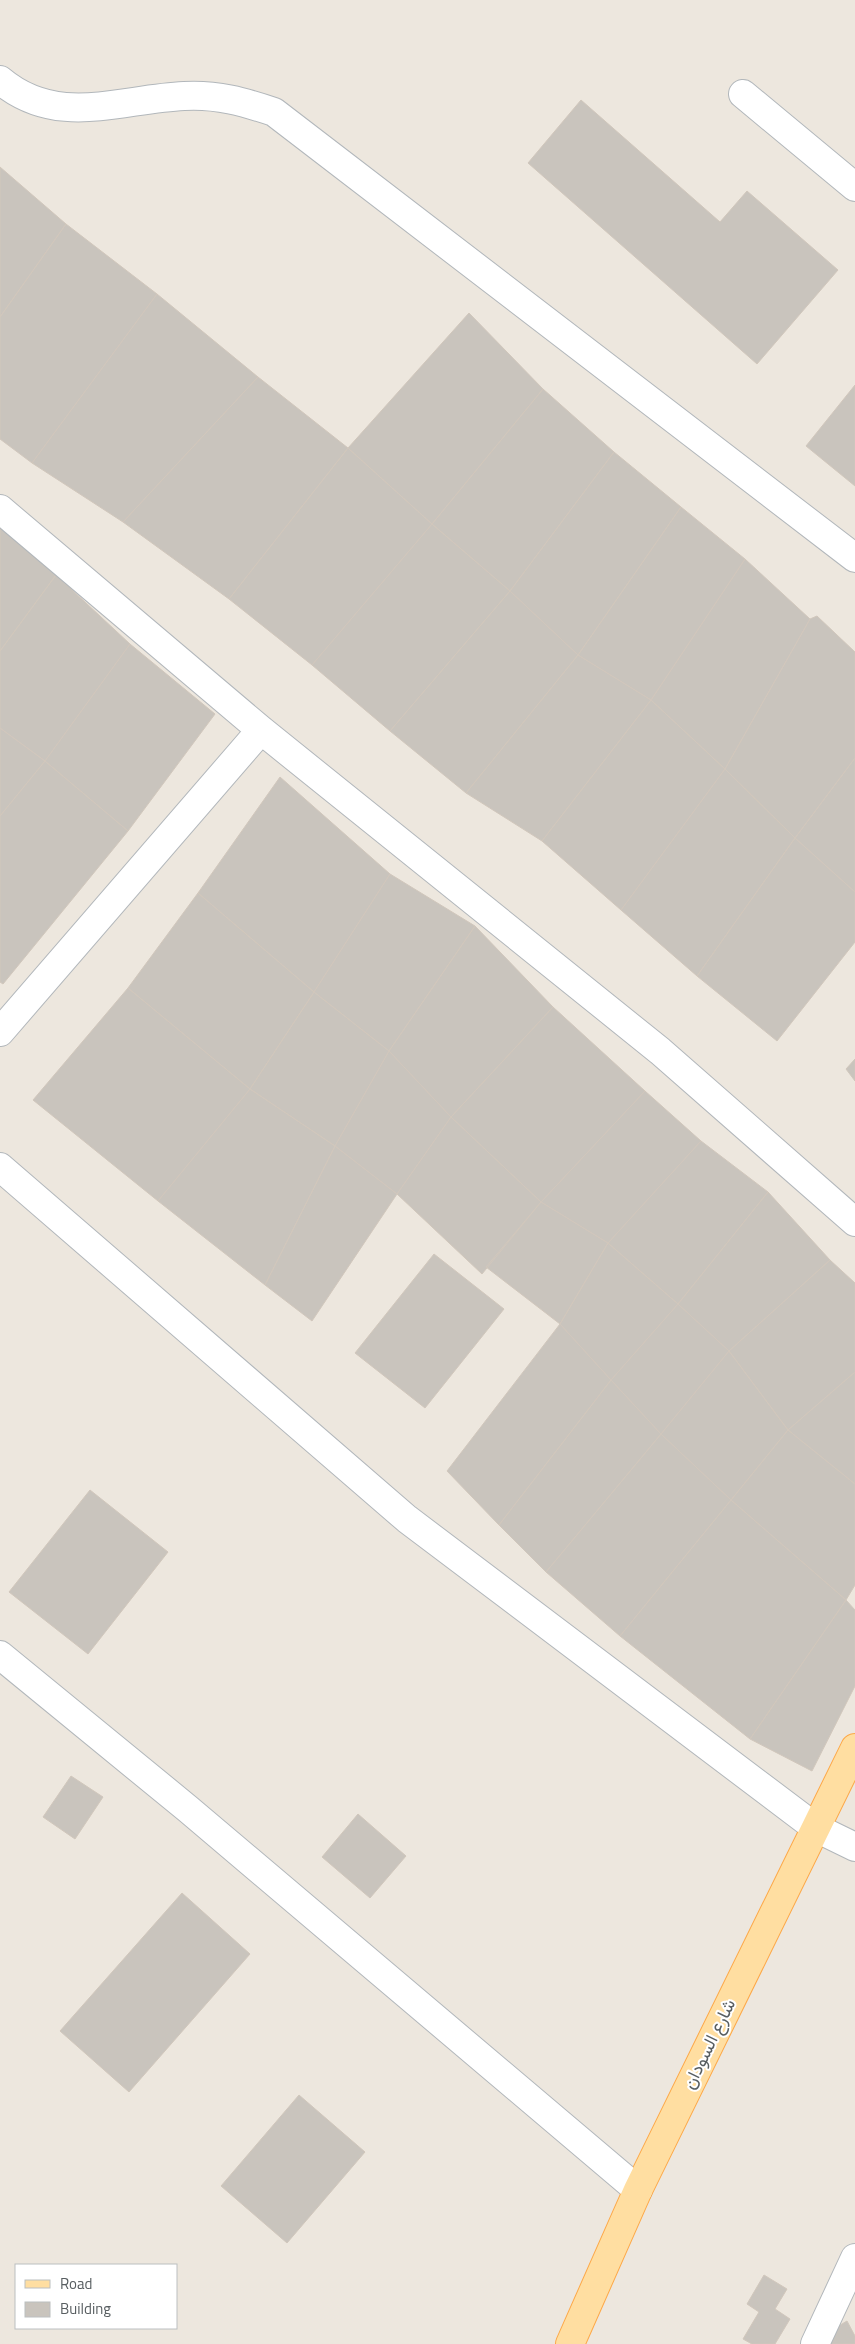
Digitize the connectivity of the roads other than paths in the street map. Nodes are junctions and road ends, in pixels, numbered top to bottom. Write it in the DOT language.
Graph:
graph roads {
  1 [pos="0,80"];
  2 [pos="743,94"];
  3 [pos="855,187"];
  4 [pos="0,509"];
  5 [pos="855,558"];
  6 [pos="261,730"];
  7 [pos="0,1032"];
  8 [pos="0,1167"];
  9 [pos="855,1222"];
  10 [pos="0,1655"];
  11 [pos="855,1748"];
  12 [pos="816,1828"];
  13 [pos="855,1847"];
  14 [pos="638,2190"];
  15 [pos="855,2258"];
  16 [pos="570,2344"];
  17 [pos="815,2344"];
  1 -- 5 [label="street"];
  2 -- 3 [label="street"];
  4 -- 6 [label="street"];
  6 -- 7 [label="street"];
  6 -- 9 [label="street"];
  8 -- 12 [label="street"];
  10 -- 14 [label="street"];
  11 -- 12 [label="main road, شارع السودان"];
  12 -- 13 [label="street"];
  12 -- 14 [label="main road, شارع السودان"];
  14 -- 16 [label="main road, شارع السودان"];
  15 -- 17 [label="street"];
}
